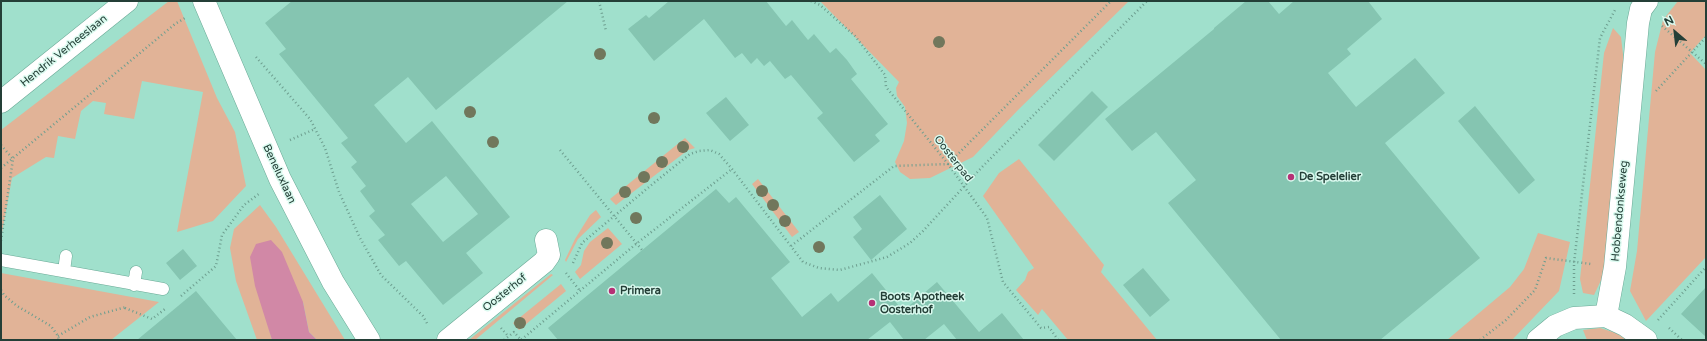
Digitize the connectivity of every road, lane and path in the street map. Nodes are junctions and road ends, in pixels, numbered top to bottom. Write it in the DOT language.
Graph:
graph roads {
  1 [pos="127,1"];
  2 [pos="599,1"];
  3 [pos="811,1"];
  4 [pos="819,1"];
  5 [pos="1111,1"];
  6 [pos="1147,1"];
  7 [pos="205,3"];
  8 [pos="820,5"];
  9 [pos="1644,5"];
  10 [pos="1616,9"];
  11 [pos="606,31"];
  12 [pos="1706,37"];
  13 [pos="1693,52"];
  14 [pos="229,58"];
  15 [pos="1706,64"];
  16 [pos="2,99"];
  17 [pos="1630,106"];
  18 [pos="1,144"];
  19 [pos="560,150"];
  20 [pos="13,159"];
  21 [pos="948,164"];
  22 [pos="1,168"];
  23 [pos="732,169"];
  24 [pos="280,179"];
  25 [pos="965,187"];
  26 [pos="614,216"];
  27 [pos="546,240"];
  28 [pos="1,243"];
  29 [pos="636,244"];
  30 [pos="791,246"];
  31 [pos="642,250"];
  32 [pos="66,256"];
  33 [pos="1,260"];
  34 [pos="1574,263"];
  35 [pos="570,266"];
  36 [pos="1615,267"];
  37 [pos="1706,267"];
  38 [pos="64,271"];
  39 [pos="136,272"];
  40 [pos="565,272"];
  41 [pos="560,278"];
  42 [pos="134,285"];
  43 [pos="163,289"];
  44 [pos="1,290"];
  45 [pos="180,296"];
  46 [pos="169,306"];
  47 [pos="125,308"];
  48 [pos="1606,316"];
  49 [pos="1574,318"];
  50 [pos="1658,319"];
  51 [pos="506,322"];
  52 [pos="430,328"];
  53 [pos="503,330"];
  54 [pos="495,332"];
  55 [pos="58,336"];
  56 [pos="508,336"];
  57 [pos="1645,339"];
  58 [pos="59,340"];
  59 [pos="369,340"];
  60 [pos="448,340"];
  61 [pos="504,340"];
  62 [pos="1058,340"];
  63 [pos="1480,340"];
  64 [pos="1538,340"];
  65 [pos="1682,340"];
  1 -- 16 [label="street, Hendrik Verheeslaan"];
  2 -- 11 [label="path"];
  3 -- 8 [label="path, Oosterpad"];
  4 -- 8 [label="path"];
  5 -- 21 [label="path"];
  6 -- 25 [label="path"];
  7 -- 14 [label="street, Beneluxlaan"];
  7 -- 20 [label="path"];
  8 -- 21 [label="path, Oosterpad"];
  9 -- 13 [label="path"];
  9 -- 17 [label="street, Hobbendonkseweg"];
  10 -- 34 [label="path"];
  12 -- 13 [label="path"];
  13 -- 15 [label="path"];
  13 -- 17 [label="path"];
  14 -- 24 [label="street, Beneluxlaan"];
  14 -- 52 [label="path"];
  17 -- 36 [label="street, Hobbendonkseweg"];
  18 -- 20 [label="path"];
  19 -- 26 [label="path"];
  20 -- 22 [label="path"];
  20 -- 28 [label="path"];
  21 -- 25 [label="path, Oosterpad"];
  21 -- 30 [label="path"];
  23 -- 26 [label="path"];
  23 -- 29 [label="path"];
  23 -- 30 [label="path"];
  24 -- 45 [label="path"];
  24 -- 59 [label="street, Beneluxlaan"];
  25 -- 30 [label="path"];
  25 -- 62 [label="path, Oosterpad"];
  26 -- 29 [label="path"];
  26 -- 35 [label="path"];
  27 -- 60 [label="street, Oosterhof"];
  29 -- 31 [label="path"];
  29 -- 56 [label="path"];
  32 -- 38 [label="lane"];
  33 -- 38 [label="lane"];
  34 -- 36 [label="path"];
  34 -- 49 [label="path"];
  34 -- 63 [label="path"];
  36 -- 48 [label="street, Hobbendonkseweg"];
  37 -- 50 [label="path"];
  38 -- 42 [label="lane"];
  39 -- 42 [label="lane"];
  40 -- 41 [label="path"];
  42 -- 43 [label="lane"];
  42 -- 47 [label="path"];
  44 -- 55 [label="path"];
  46 -- 47 [label="path"];
  47 -- 55 [label="path"];
  48 -- 49 [label="street"];
  48 -- 57 [label="street"];
  49 -- 64 [label="street"];
  50 -- 57 [label="path"];
  50 -- 65 [label="path"];
  51 -- 54 [label="path"];
  53 -- 56 [label="path"];
  55 -- 58 [label="path"];
  56 -- 61 [label="path"];
}
